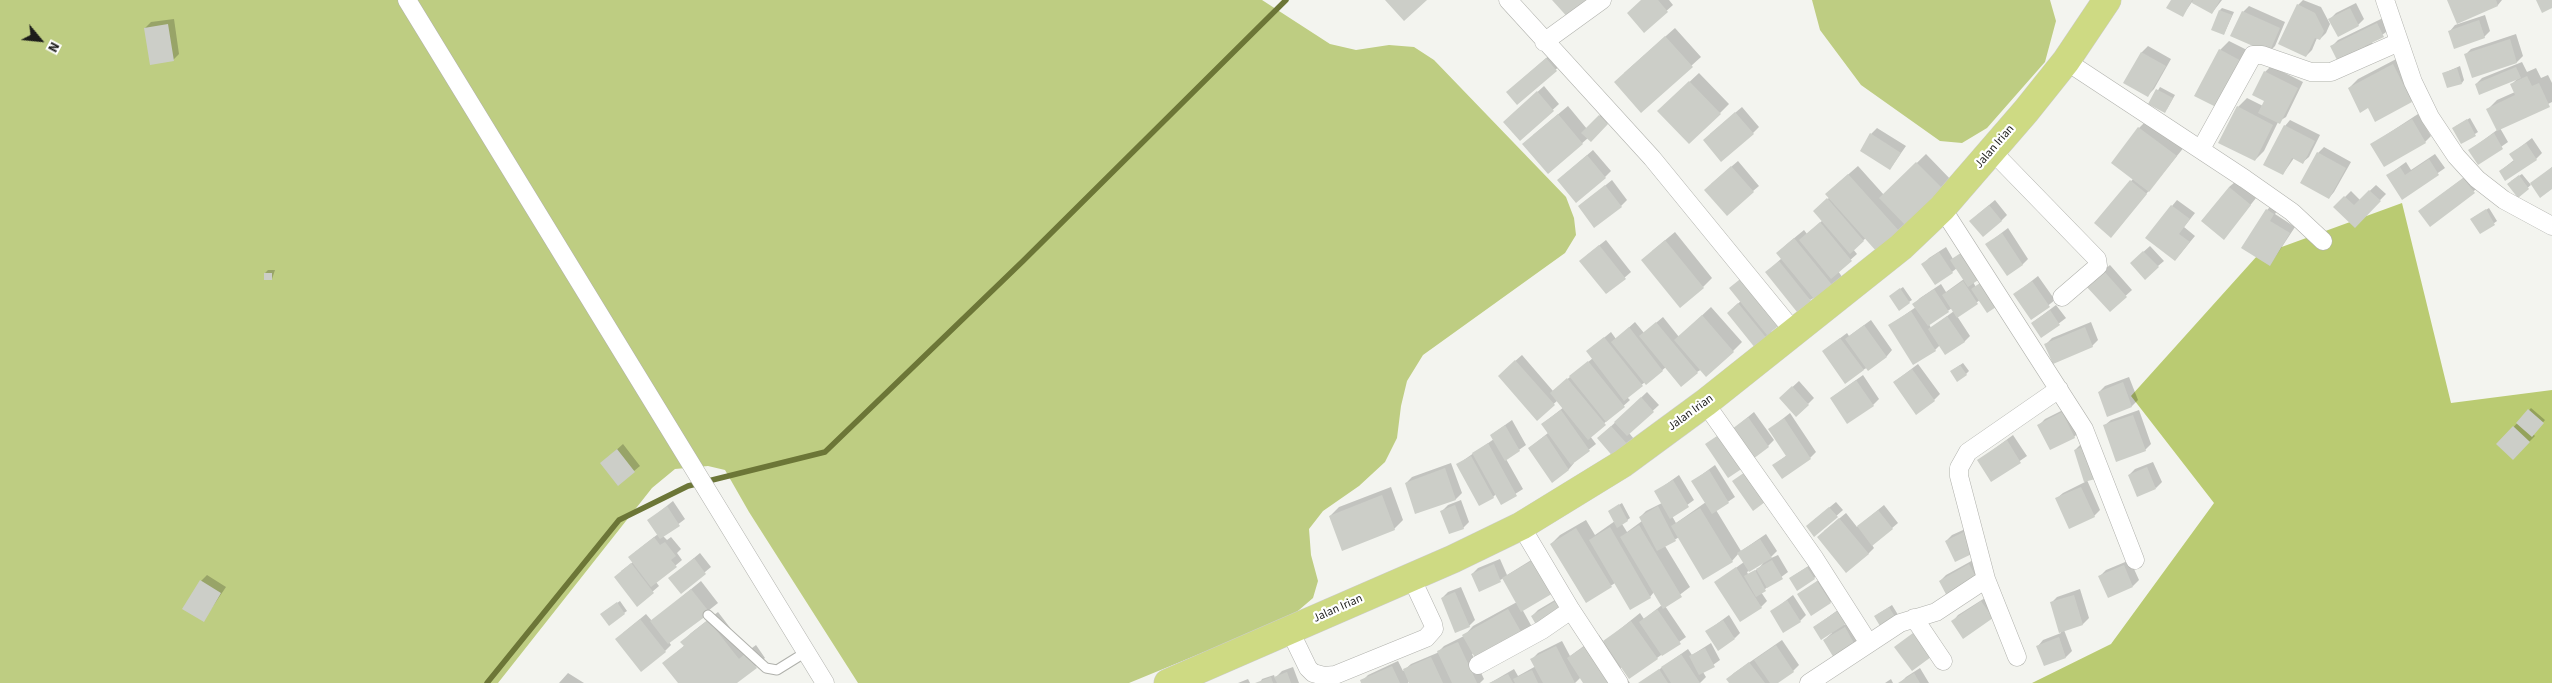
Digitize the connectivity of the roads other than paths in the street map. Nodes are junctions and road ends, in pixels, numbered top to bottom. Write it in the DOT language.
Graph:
graph roads {
  1 [pos="407,0"];
  2 [pos="1508,0"];
  3 [pos="1602,0"];
  4 [pos="2107,0"];
  5 [pos="2385,0"];
  6 [pos="1544,42"];
  7 [pos="2399,42"];
  8 [pos="2066,61"];
  9 [pos="2200,148"];
  10 [pos="1992,151"];
  11 [pos="1942,208"];
  12 [pos="2552,226"];
  13 [pos="2324,240"];
  14 [pos="2062,297"];
  15 [pos="1795,333"];
  16 [pos="2059,389"];
  17 [pos="1705,403"];
  18 [pos="1521,526"];
  19 [pos="2135,560"];
  20 [pos="1411,577"];
  21 [pos="1986,579"];
  22 [pos="1571,610"];
  23 [pos="708,615"];
  24 [pos="1914,618"];
  25 [pos="1290,631"];
  26 [pos="1868,642"];
  27 [pos="806,652"];
  28 [pos="2017,657"];
  29 [pos="1944,661"];
  30 [pos="1478,665"];
  31 [pos="1337,679"];
  32 [pos="825,683"];
  33 [pos="1168,683"];
  34 [pos="1619,683"];
  35 [pos="1809,683"];
  1 -- 27 [label="street"];
  2 -- 6 [label="street"];
  3 -- 6 [label="street"];
  4 -- 8 [label="main road, Jalan Irian"];
  5 -- 7 [label="street"];
  6 -- 15 [label="street"];
  7 -- 9 [label="street"];
  7 -- 12 [label="street"];
  8 -- 9 [label="street"];
  8 -- 10 [label="main road, Jalan Irian"];
  9 -- 13 [label="street"];
  10 -- 11 [label="main road, Jalan Irian"];
  10 -- 14 [label="street"];
  11 -- 15 [label="main road, Jalan Irian"];
  11 -- 16 [label="street"];
  15 -- 17 [label="main road, Jalan Irian"];
  16 -- 19 [label="street"];
  16 -- 21 [label="street"];
  17 -- 18 [label="main road, Jalan Irian"];
  17 -- 26 [label="street"];
  18 -- 20 [label="main road, Jalan Irian"];
  18 -- 22 [label="street"];
  20 -- 25 [label="main road, Jalan Irian"];
  20 -- 31 [label="street"];
  21 -- 24 [label="street"];
  21 -- 28 [label="street"];
  22 -- 30 [label="street"];
  22 -- 34 [label="street"];
  23 -- 27 [label="lane"];
  24 -- 26 [label="street"];
  24 -- 29 [label="street"];
  25 -- 31 [label="street"];
  25 -- 33 [label="main road, Jalan Irian"];
  26 -- 35 [label="street"];
  27 -- 32 [label="street"];
}
